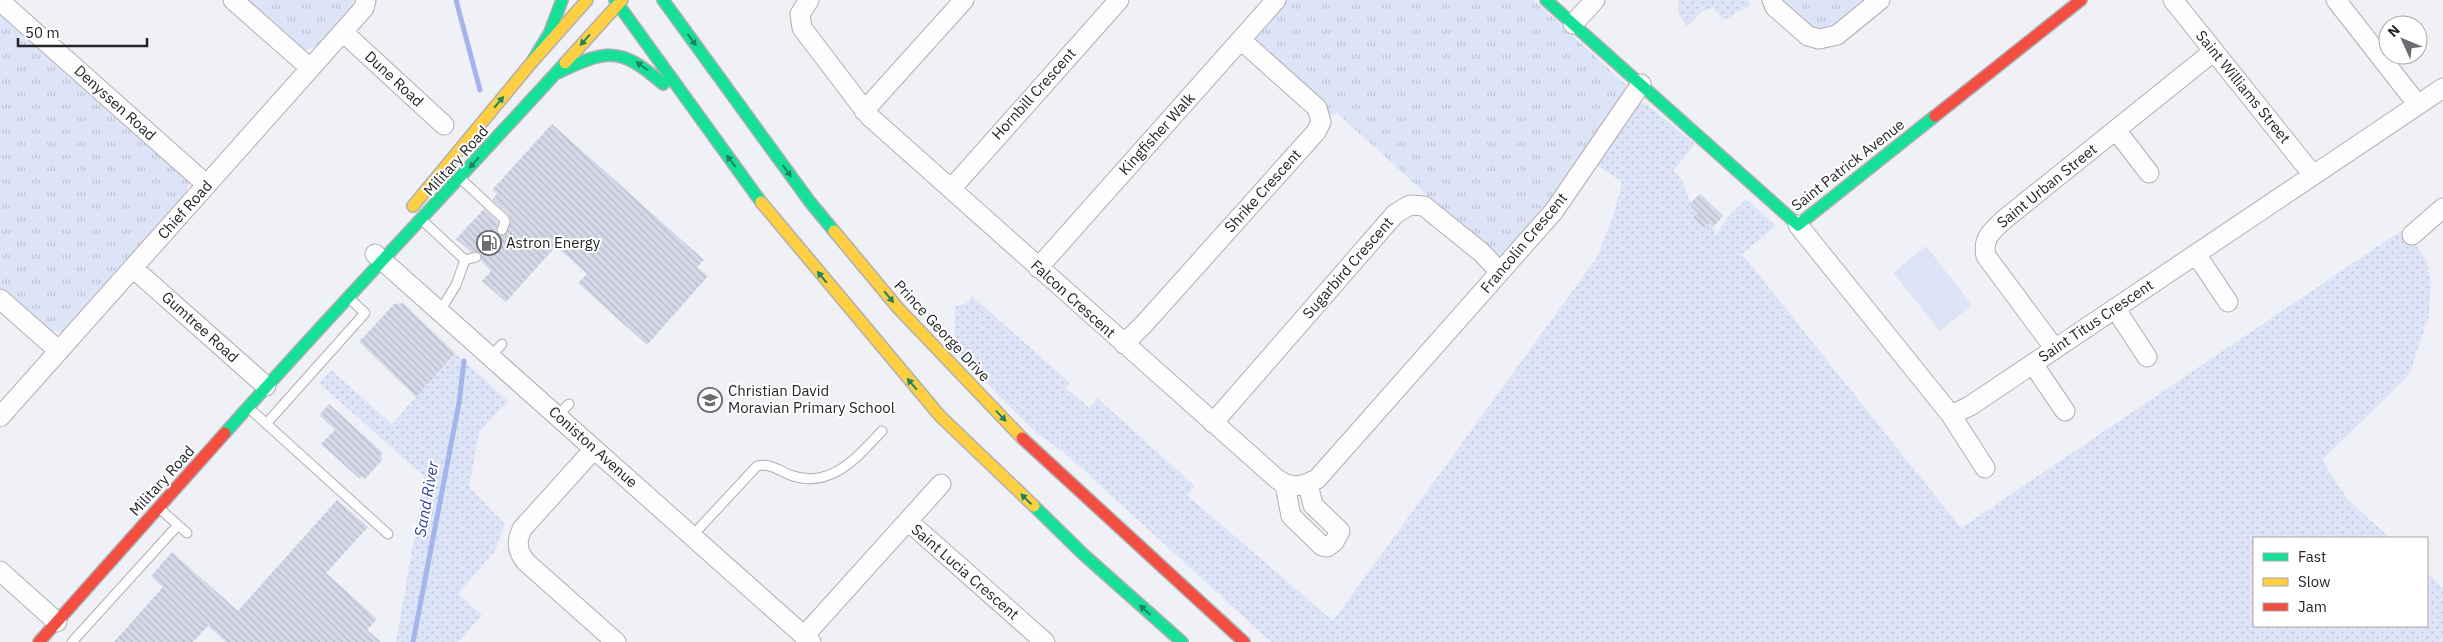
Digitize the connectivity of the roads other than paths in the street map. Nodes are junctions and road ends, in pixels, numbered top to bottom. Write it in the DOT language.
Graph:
graph roads {
  1 [pos="233,0"];
  2 [pos="366,0"];
  3 [pos="562,0"];
  4 [pos="587,0"];
  5 [pos="663,0"];
  6 [pos="809,0"];
  7 [pos="964,0"];
  8 [pos="1119,0"];
  9 [pos="1276,0"];
  10 [pos="1546,0"];
  11 [pos="1595,0"];
  12 [pos="1772,0"];
  13 [pos="1880,0"];
  14 [pos="2081,0"];
  15 [pos="2173,0"];
  16 [pos="2336,0"];
  17 [pos="0,1"];
  18 [pos="619,1"];
  19 [pos="1573,24"];
  20 [pos="343,32"];
  21 [pos="1241,40"];
  22 [pos="2214,52"];
  23 [pos="532,62"];
  24 [pos="310,68"];
  25 [pos="554,74"];
  26 [pos="1641,84"];
  27 [pos="2443,88"];
  28 [pos="2418,105"];
  29 [pos="864,111"];
  30 [pos="444,125"];
  31 [pos="2116,130"];
  32 [pos="713,138"];
  33 [pos="2149,173"];
  34 [pos="2312,175"];
  35 [pos="460,178"];
  36 [pos="207,185"];
  37 [pos="951,189"];
  38 [pos="2443,208"];
  39 [pos="405,217"];
  40 [pos="422,220"];
  41 [pos="1798,224"];
  42 [pos="502,230"];
  43 [pos="2412,235"];
  44 [pos="386,238"];
  45 [pos="2196,254"];
  46 [pos="379,257"];
  47 [pos="476,257"];
  48 [pos="465,260"];
  49 [pos="133,268"];
  50 [pos="1038,268"];
  51 [pos="1500,272"];
  52 [pos="349,298"];
  53 [pos="0,299"];
  54 [pos="2228,302"];
  55 [pos="2115,308"];
  56 [pos="440,311"];
  57 [pos="308,340"];
  58 [pos="1124,344"];
  59 [pos="2055,349"];
  60 [pos="59,352"];
  61 [pos="2146,356"];
  62 [pos="2033,364"];
  63 [pos="266,386"];
  64 [pos="248,407"];
  65 [pos="2065,411"];
  66 [pos="1951,415"];
  67 [pos="0,417"];
  68 [pos="1213,423"];
  69 [pos="266,424"];
  70 [pos="882,431"];
  71 [pos="594,449"];
  72 [pos="1985,468"];
  73 [pos="941,484"];
  74 [pos="1308,484"];
  75 [pos="1285,485"];
  76 [pos="158,508"];
  77 [pos="908,521"];
  78 [pos="178,525"];
  79 [pos="187,533"];
  80 [pos="388,534"];
  81 [pos="692,536"];
  82 [pos="121,549"];
  83 [pos="135,561"];
  84 [pos="0,570"];
  85 [pos="57,622"];
  86 [pos="808,639"];
  87 [pos="41,641"];
  88 [pos="72,642"];
  89 [pos="616,642"];
  90 [pos="1045,642"];
  91 [pos="1182,642"];
  92 [pos="1244,642"];
  1 -- 24 [label="street"];
  2 -- 20 [label="street, Chief Road"];
  3 -- 23 [label="main road"];
  4 -- 23 [label="main road, Military Road"];
  5 -- 92 [label="main road, Prince George Drive, one-way"];
  6 -- 29 [label="street, Falcon Crescent"];
  7 -- 29 [label="street"];
  8 -- 37 [label="street, Hornbill Crescent"];
  9 -- 21 [label="street, Kingfisher Walk"];
  10 -- 19 [label="main road"];
  11 -- 19 [label="street"];
  12 -- 13 [label="street"];
  14 -- 41 [label="main road, Saint Patrick Avenue"];
  15 -- 22 [label="street, Saint Williams Street"];
  16 -- 28 [label="street"];
  17 -- 36 [label="street, Denyssen Road"];
  18 -- 25 [label="main road, Military Road, one-way"];
  18 -- 32 [label="main road"];
  19 -- 26 [label="main road"];
  20 -- 24 [label="street, Chief Road"];
  20 -- 30 [label="street, Dune Road"];
  21 -- 50 [label="street, Kingfisher Walk"];
  21 -- 58 [label="street, Shrike Crescent"];
  22 -- 31 [label="street, Saint Urban Street"];
  22 -- 34 [label="street, Saint Williams Street"];
  39 -- 23 [label="main road, Military Road, one-way"];
  24 -- 36 [label="street, Chief Road"];
  32 -- 25 [label="main road, one-way"];
  25 -- 35 [label="main road, Military Road, one-way"];
  26 -- 41 [label="main road, Saint Patrick Avenue"];
  26 -- 51 [label="street, Francolin Crescent"];
  27 -- 28 [label="street, Saint Titus Crescent"];
  28 -- 34 [label="street, Saint Titus Crescent"];
  29 -- 37 [label="street, Falcon Crescent"];
  31 -- 33 [label="street"];
  31 -- 59 [label="street, Saint Urban Street"];
  91 -- 32 [label="main road, one-way"];
  34 -- 45 [label="street, Saint Titus Crescent"];
  35 -- 40 [label="main road, Military Road"];
  35 -- 42 [label="lane"];
  36 -- 49 [label="street, Chief Road"];
  37 -- 50 [label="street, Falcon Crescent"];
  38 -- 43 [label="street"];
  40 -- 46 [label="main road, Military Road"];
  40 -- 48 [label="lane"];
  41 -- 66 [label="street"];
  44 -- 46 [label="main road, Military Road"];
  45 -- 54 [label="street"];
  45 -- 55 [label="street, Saint Titus Crescent"];
  46 -- 52 [label="main road, Military Road"];
  46 -- 56 [label="street, Coniston Avenue"];
  46 -- 57 [label="main road, Military Road"];
  47 -- 48 [label="lane"];
  48 -- 56 [label="lane"];
  49 -- 60 [label="street, Chief Road"];
  49 -- 63 [label="street, Gumtree Road"];
  50 -- 58 [label="street, Falcon Crescent"];
  51 -- 68 [label="street, Sugarbird Crescent"];
  51 -- 74 [label="street, Francolin Crescent"];
  52 -- 57 [label="main road, Military Road"];
  52 -- 69 [label="lane"];
  53 -- 60 [label="street"];
  55 -- 59 [label="street, Saint Titus Crescent"];
  55 -- 61 [label="street"];
  56 -- 71 [label="street, Coniston Avenue"];
  57 -- 63 [label="main road, Military Road"];
  58 -- 68 [label="street, Falcon Crescent"];
  59 -- 62 [label="street, Saint Titus Crescent"];
  60 -- 67 [label="street, Chief Road"];
  62 -- 65 [label="street"];
  62 -- 66 [label="street, Saint Titus Crescent"];
  63 -- 64 [label="main road, Military Road"];
  64 -- 69 [label="lane"];
  64 -- 76 [label="main road, Military Road"];
  66 -- 72 [label="street"];
  68 -- 75 [label="street, Falcon Crescent"];
  69 -- 80 [label="lane"];
  70 -- 81 [label="lane"];
  71 -- 81 [label="street, Coniston Avenue"];
  71 -- 89 [label="street"];
  73 -- 77 [label="street, Saint Lucia Crescent"];
  74 -- 75 [label="street"];
  74 -- 75 [label="street"];
  76 -- 78 [label="lane"];
  76 -- 82 [label="main road, Military Road"];
  77 -- 86 [label="street, Saint Lucia Crescent"];
  77 -- 90 [label="street, Saint Lucia Crescent"];
  78 -- 79 [label="lane"];
  78 -- 83 [label="lane"];
  81 -- 86 [label="street, Coniston Avenue"];
  82 -- 83 [label="lane"];
  82 -- 85 [label="main road, Military Road"];
  83 -- 88 [label="lane"];
  84 -- 85 [label="street"];
  85 -- 87 [label="main road, Military Road"];
}
